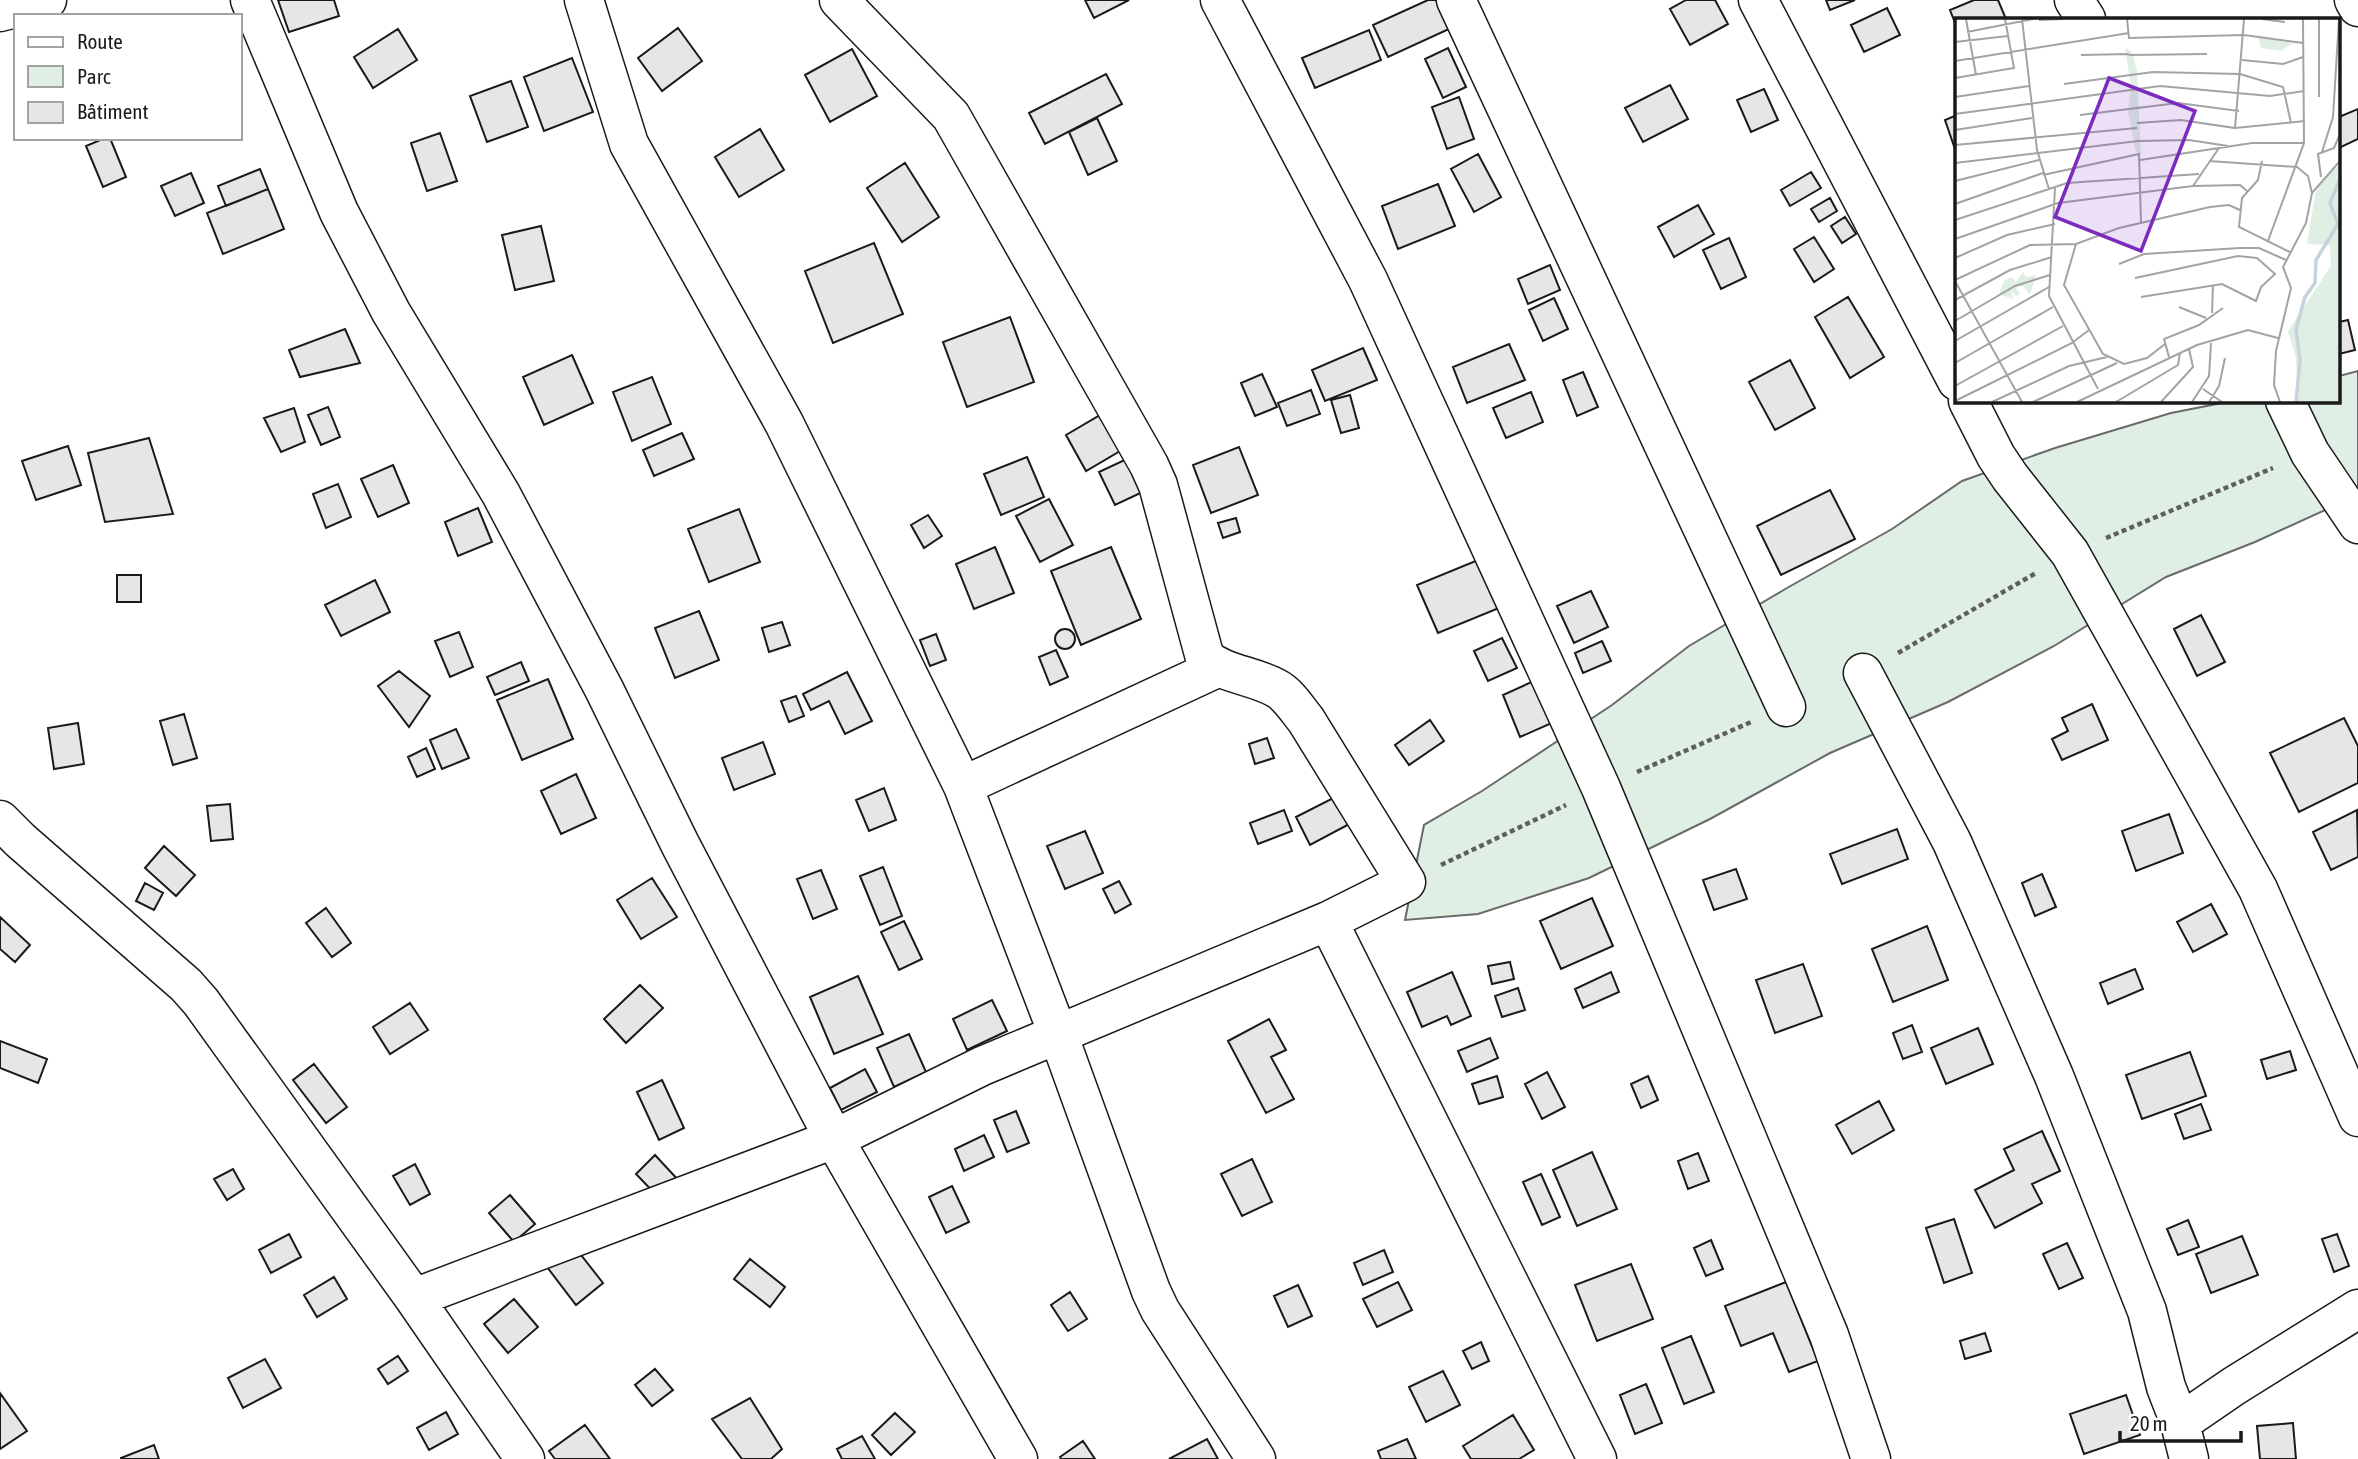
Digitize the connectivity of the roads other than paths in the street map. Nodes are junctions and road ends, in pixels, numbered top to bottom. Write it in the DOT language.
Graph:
graph roads {
  1 [pos="47,0"];
  2 [pos="250,0"];
  3 [pos="584,0"];
  4 [pos="839,0"];
  5 [pos="1220,0"];
  6 [pos="1456,0"];
  7 [pos="1758,0"];
  8 [pos="2074,0"];
  9 [pos="2354,0"];
  10 [pos="2358,8"];
  11 [pos="0,12"];
  12 [pos="2085,18"];
  13 [pos="1955,377"];
  14 [pos="1969,402"];
  15 [pos="2285,402"];
  16 [pos="2358,524"];
  17 [pos="1217,668"];
  18 [pos="1863,673"];
  19 [pos="1786,707"];
  20 [pos="963,786"];
  21 [pos="0,820"];
  22 [pos="1328,921"];
  23 [pos="1058,1034"];
  24 [pos="2358,1117"];
  25 [pos="834,1139"];
  26 [pos="414,1298"];
  27 [pos="2358,1309"];
  28 [pos="2185,1441"];
  29 [pos="525,1459"];
  30 [pos="1018,1459"];
  31 [pos="1256,1459"];
  32 [pos="1597,1459"];
  33 [pos="1871,1459"];
  1 -- 11 [label="street"];
  2 -- 25 [label="street"];
  3 -- 20 [label="street"];
  4 -- 17 [label="street"];
  5 -- 33 [label="street"];
  6 -- 19 [label="street"];
  7 -- 13 [label="street"];
  8 -- 12 [label="street"];
  9 -- 10 [label="street"];
  14 -- 24 [label="street"];
  15 -- 16 [label="street"];
  17 -- 20 [label="street"];
  17 -- 22 [label="street"];
  18 -- 28 [label="street"];
  20 -- 23 [label="street"];
  21 -- 26 [label="street"];
  22 -- 23 [label="street"];
  22 -- 32 [label="street"];
  23 -- 25 [label="street"];
  23 -- 31 [label="street"];
  25 -- 26 [label="street"];
  25 -- 30 [label="street"];
  26 -- 29 [label="street"];
  27 -- 28 [label="street"];
}
